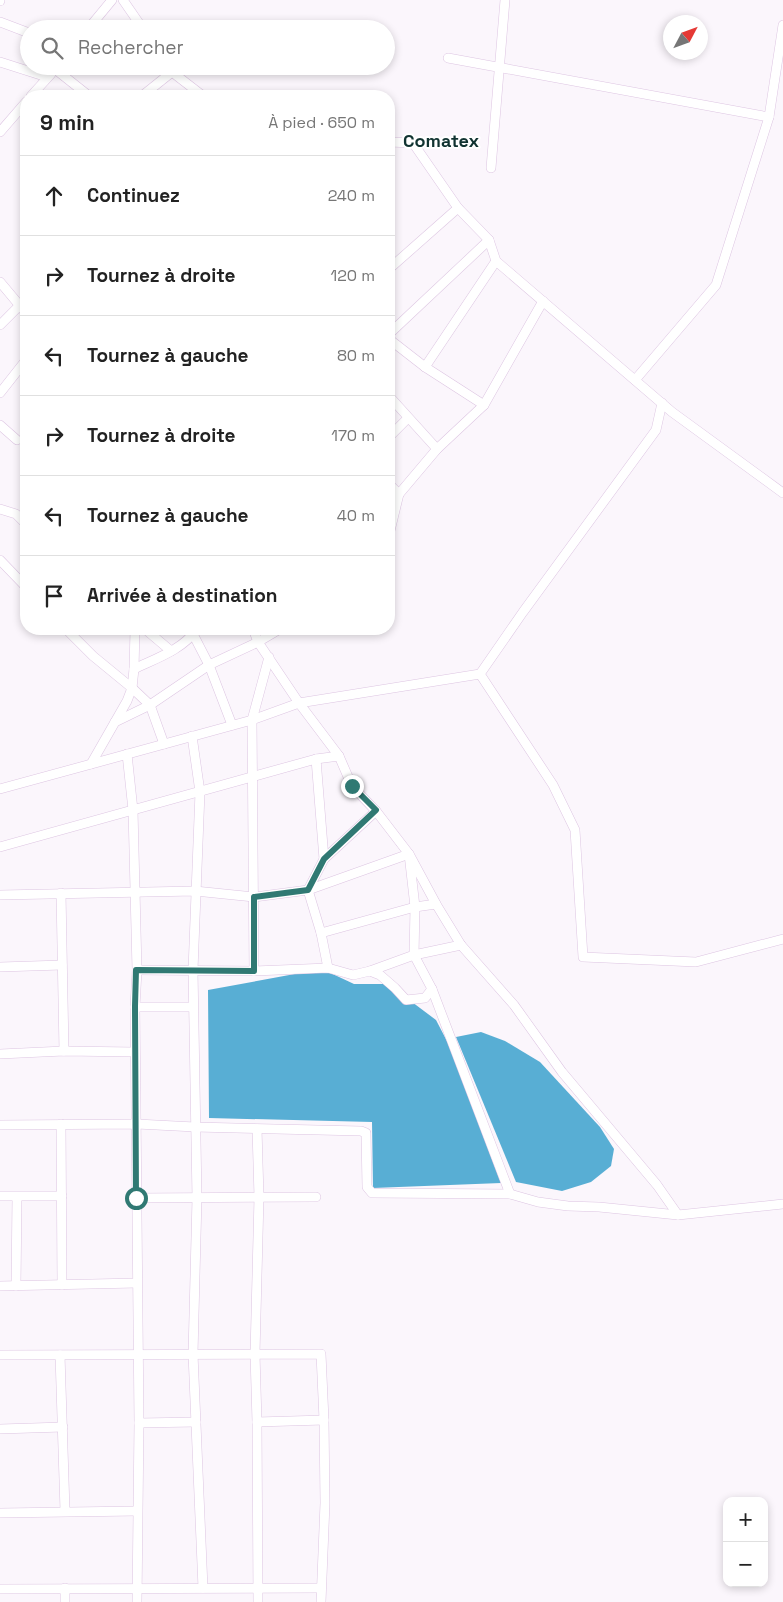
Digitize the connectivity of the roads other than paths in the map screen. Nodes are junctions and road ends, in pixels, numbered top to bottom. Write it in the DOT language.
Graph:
graph roads {
  1 [pos="112,0"];
  2 [pos="123,0"];
  3 [pos="504,0"];
  4 [pos="95,20"];
  5 [pos="137,20"];
  6 [pos="0,22"];
  7 [pos="783,25"];
  8 [pos="20,30"];
  9 [pos="448,58"];
  10 [pos="0,62"];
  11 [pos="499,67"];
  12 [pos="20,68"];
  13 [pos="41,75"];
  14 [pos="64,75"];
  15 [pos="164,75"];
  16 [pos="177,75"];
  17 [pos="47,77"];
  18 [pos="36,90"];
  19 [pos="82,90"];
  20 [pos="148,90"];
  21 [pos="196,90"];
  22 [pos="20,109"];
  23 [pos="769,117"];
  24 [pos="0,132"];
  25 [pos="395,142"];
  26 [pos="491,168"];
  27 [pos="458,208"];
  28 [pos="489,240"];
  29 [pos="496,261"];
  30 [pos="395,264"];
  31 [pos="0,282"];
  32 [pos="543,300"];
  33 [pos="20,305"];
  34 [pos="0,325"];
  35 [pos="395,328"];
  36 [pos="395,344"];
  37 [pos="425,367"];
  38 [pos="20,368"];
  39 [pos="635,380"];
  40 [pos="0,393"];
  41 [pos="395,403"];
  42 [pos="662,403"];
  43 [pos="484,405"];
  44 [pos="408,418"];
  45 [pos="0,425"];
  46 [pos="395,431"];
  47 [pos="17,440"];
  48 [pos="437,449"];
  49 [pos="395,490"];
  50 [pos="783,493"];
  51 [pos="399,494"];
  52 [pos="0,509"];
  53 [pos="395,510"];
  54 [pos="20,518"];
  55 [pos="0,560"];
  56 [pos="20,581"];
  57 [pos="72,635"];
  58 [pos="136,635"];
  59 [pos="152,635"];
  60 [pos="192,635"];
  61 [pos="197,635"];
  62 [pos="255,635"];
  63 [pos="270,635"];
  64 [pos="258,642"];
  65 [pos="171,651"];
  66 [pos="269,657"];
  67 [pos="208,665"];
  68 [pos="134,668"];
  69 [pos="480,674"];
  70 [pos="132,688"];
  71 [pos="299,703"];
  72 [pos="150,705"];
  73 [pos="252,720"];
  74 [pos="116,722"];
  75 [pos="232,725"];
  76 [pos="192,736"];
  77 [pos="164,744"];
  78 [pos="127,754"];
  79 [pos="339,756"];
  80 [pos="316,758"];
  81 [pos="91,764"];
  82 [pos="253,776"];
  83 [pos="0,789"];
  84 [pos="200,792"];
  85 [pos="133,810"];
  86 [pos="376,810"];
  87 [pos="0,847"];
  88 [pos="409,854"];
  89 [pos="324,859"];
  90 [pos="308,890"];
  91 [pos="134,891"];
  92 [pos="195,891"];
  93 [pos="61,892"];
  94 [pos="0,895"];
  95 [pos="254,897"];
  96 [pos="436,904"];
  97 [pos="415,907"];
  98 [pos="321,933"];
  99 [pos="783,939"];
  100 [pos="461,945"];
  101 [pos="414,955"];
  102 [pos="62,965"];
  103 [pos="0,968"];
  104 [pos="328,968"];
  105 [pos="136,970"];
  106 [pos="193,970"];
  107 [pos="254,971"];
  108 [pos="370,971"];
  109 [pos="432,989"];
  110 [pos="135,1006"];
  111 [pos="193,1007"];
  112 [pos="64,1051"];
  113 [pos="135,1052"];
  114 [pos="0,1054"];
  115 [pos="61,1124"];
  116 [pos="136,1124"];
  117 [pos="0,1125"];
  118 [pos="195,1127"];
  119 [pos="257,1129"];
  120 [pos="510,1194"];
  121 [pos="0,1196"];
  122 [pos="62,1196"];
  123 [pos="17,1197"];
  124 [pos="259,1197"];
  125 [pos="316,1197"];
  126 [pos="136,1198"];
  127 [pos="197,1198"];
  128 [pos="783,1204"];
  129 [pos="678,1215"];
  130 [pos="62,1284"];
  131 [pos="137,1284"];
  132 [pos="0,1286"];
  133 [pos="16,1286"];
  134 [pos="193,1354"];
  135 [pos="255,1354"];
  136 [pos="0,1355"];
  137 [pos="60,1355"];
  138 [pos="138,1355"];
  139 [pos="324,1420"];
  140 [pos="196,1422"];
  141 [pos="258,1422"];
  142 [pos="139,1423"];
  143 [pos="63,1428"];
  144 [pos="0,1430"];
  145 [pos="65,1511"];
  146 [pos="137,1511"];
  147 [pos="0,1513"];
  148 [pos="64,1588"];
  149 [pos="137,1588"];
  150 [pos="202,1588"];
  151 [pos="258,1588"];
  152 [pos="321,1588"];
  153 [pos="0,1589"];
  154 [pos="65,1602"];
  155 [pos="137,1602"];
  156 [pos="258,1602"];
  157 [pos="321,1602"];
  1 -- 4 [label="street"];
  2 -- 5 [label="street"];
  3 -- 11 [label="street"];
  6 -- 8 [label="street"];
  7 -- 23 [label="street"];
  9 -- 11 [label="street"];
  10 -- 12 [label="street"];
  11 -- 23 [label="street"];
  11 -- 26 [label="street"];
  13 -- 17 [label="street"];
  14 -- 19 [label="street"];
  15 -- 20 [label="street"];
  16 -- 21 [label="street"];
  17 -- 18 [label="street"];
  22 -- 24 [label="street"];
  23 -- 39 [label="street"];
  25 -- 27 [label="street"];
  27 -- 28 [label="street"];
  27 -- 30 [label="street"];
  28 -- 29 [label="street"];
  28 -- 35 [label="street"];
  29 -- 32 [label="street"];
  29 -- 37 [label="street"];
  31 -- 33 [label="street"];
  32 -- 39 [label="street"];
  32 -- 43 [label="street"];
  33 -- 34 [label="street"];
  36 -- 37 [label="street"];
  37 -- 43 [label="street"];
  38 -- 40 [label="street"];
  39 -- 42 [label="street"];
  41 -- 44 [label="street"];
  42 -- 50 [label="street"];
  42 -- 69 [label="street"];
  43 -- 48 [label="street"];
  44 -- 46 [label="street"];
  44 -- 48 [label="street"];
  45 -- 47 [label="street"];
  48 -- 51 [label="street"];
  49 -- 51 [label="street"];
  51 -- 53 [label="street"];
  52 -- 54 [label="street"];
  55 -- 56 [label="street"];
  57 -- 70 [label="street"];
  58 -- 68 [label="street"];
  59 -- 65 [label="street"];
  60 -- 65 [label="street"];
  61 -- 67 [label="street"];
  62 -- 64 [label="street"];
  63 -- 64 [label="street"];
  64 -- 66 [label="street"];
  64 -- 67 [label="street"];
  65 -- 68 [label="street"];
  66 -- 71 [label="street"];
  66 -- 73 [label="street"];
  67 -- 72 [label="street"];
  67 -- 75 [label="street"];
  68 -- 70 [label="street"];
  69 -- 71 [label="street"];
  69 -- 99 [label="street"];
  70 -- 72 [label="street"];
  70 -- 74 [label="street"];
  71 -- 73 [label="street"];
  71 -- 79 [label="street"];
  72 -- 74 [label="street"];
  72 -- 77 [label="street"];
  73 -- 75 [label="street"];
  73 -- 82 [label="street"];
  74 -- 81 [label="street"];
  75 -- 76 [label="street"];
  76 -- 77 [label="street"];
  76 -- 84 [label="street"];
  77 -- 78 [label="street"];
  78 -- 81 [label="street"];
  78 -- 85 [label="street"];
  79 -- 80 [label="street"];
  79 -- 86 [label="street"];
  80 -- 82 [label="street"];
  80 -- 89 [label="street"];
  81 -- 83 [label="street"];
  82 -- 84 [label="street"];
  82 -- 95 [label="street"];
  84 -- 85 [label="street"];
  84 -- 92 [label="street"];
  85 -- 87 [label="street"];
  85 -- 91 [label="street"];
  86 -- 88 [label="street"];
  86 -- 89 [label="street"];
  88 -- 90 [label="street"];
  88 -- 96 [label="street"];
  88 -- 97 [label="street"];
  89 -- 90 [label="street"];
  90 -- 95 [label="street"];
  90 -- 98 [label="street"];
  91 -- 92 [label="street"];
  91 -- 93 [label="street"];
  91 -- 105 [label="street"];
  92 -- 95 [label="street"];
  92 -- 106 [label="street"];
  93 -- 94 [label="street"];
  93 -- 102 [label="street"];
  95 -- 107 [label="street"];
  96 -- 97 [label="street"];
  96 -- 100 [label="street"];
  97 -- 98 [label="street"];
  97 -- 101 [label="street"];
  98 -- 104 [label="street"];
  100 -- 101 [label="street"];
  100 -- 129 [label="street"];
  101 -- 108 [label="street"];
  101 -- 109 [label="street"];
  102 -- 103 [label="street"];
  102 -- 112 [label="street"];
  104 -- 107 [label="street"];
  104 -- 108 [label="street"];
  105 -- 106 [label="street"];
  105 -- 110 [label="street"];
  106 -- 107 [label="street"];
  106 -- 111 [label="street"];
  108 -- 109 [label="street"];
  109 -- 120 [label="street"];
  110 -- 111 [label="street"];
  110 -- 113 [label="street"];
  111 -- 118 [label="street"];
  112 -- 113 [label="street"];
  112 -- 114 [label="street"];
  113 -- 116 [label="street"];
  115 -- 116 [label="street"];
  115 -- 117 [label="street"];
  115 -- 122 [label="street"];
  116 -- 118 [label="street"];
  116 -- 126 [label="street"];
  118 -- 119 [label="street"];
  118 -- 127 [label="street"];
  119 -- 120 [label="street"];
  119 -- 124 [label="street"];
  120 -- 129 [label="street"];
  121 -- 123 [label="street"];
  122 -- 123 [label="street"];
  122 -- 130 [label="street"];
  123 -- 133 [label="street"];
  124 -- 125 [label="street"];
  124 -- 127 [label="street"];
  124 -- 135 [label="street"];
  126 -- 127 [label="street"];
  126 -- 131 [label="street"];
  127 -- 134 [label="street"];
  128 -- 129 [label="street"];
  130 -- 131 [label="street"];
  130 -- 133 [label="street"];
  131 -- 138 [label="street"];
  132 -- 133 [label="street"];
  134 -- 135 [label="street"];
  134 -- 138 [label="street"];
  134 -- 140 [label="street"];
  135 -- 139 [label="street"];
  135 -- 141 [label="street"];
  136 -- 137 [label="street"];
  137 -- 138 [label="street"];
  137 -- 143 [label="street"];
  138 -- 142 [label="street"];
  139 -- 141 [label="street"];
  139 -- 152 [label="street"];
  140 -- 142 [label="street"];
  140 -- 150 [label="street"];
  141 -- 151 [label="street"];
  142 -- 146 [label="street"];
  143 -- 144 [label="street"];
  143 -- 145 [label="street"];
  145 -- 146 [label="street"];
  145 -- 147 [label="street"];
  146 -- 149 [label="street"];
  148 -- 149 [label="street"];
  148 -- 153 [label="street"];
  148 -- 154 [label="street"];
  149 -- 150 [label="street"];
  149 -- 155 [label="street"];
  150 -- 151 [label="street"];
  151 -- 152 [label="street"];
  151 -- 156 [label="street"];
  152 -- 157 [label="street"];
}
